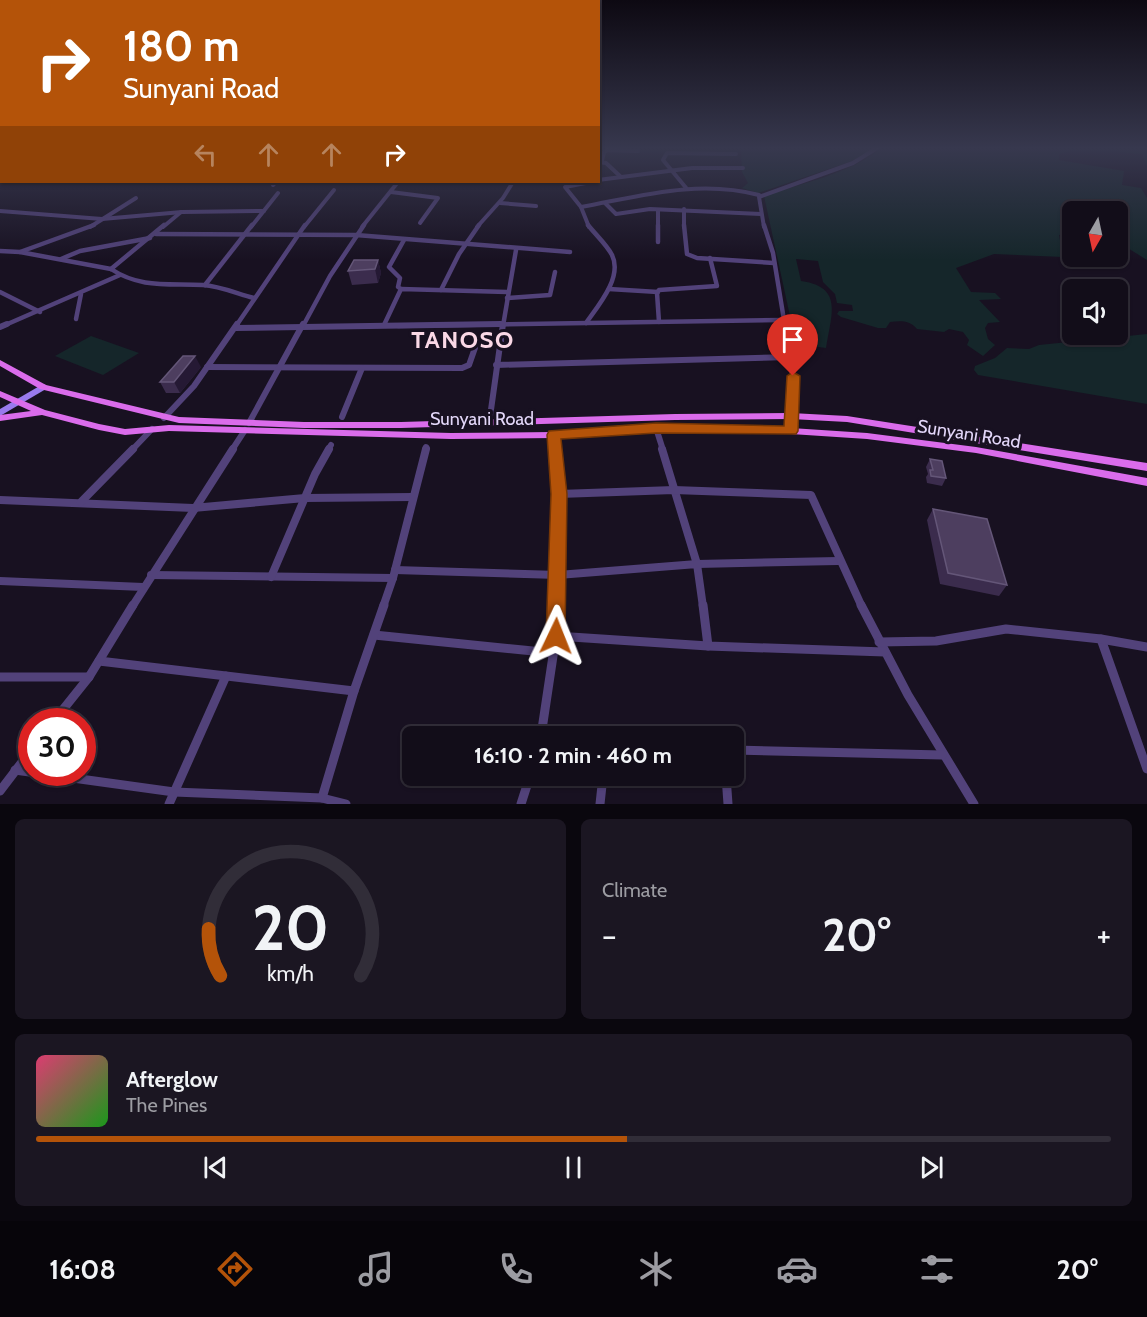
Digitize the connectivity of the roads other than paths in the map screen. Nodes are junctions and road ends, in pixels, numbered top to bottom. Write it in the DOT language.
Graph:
graph roads {
  1 [pos="396,186"];
  2 [pos="511,186"];
  3 [pos="573,186"];
  4 [pos="684,186"];
  5 [pos="787,186"];
  6 [pos="687,189"];
  7 [pos="334,190"];
  8 [pos="391,192"];
  9 [pos="278,193"];
  10 [pos="759,195"];
  11 [pos="136,198"];
  12 [pos="500,203"];
  13 [pos="605,203"];
  14 [pos="536,206"];
  15 [pos="581,207"];
  16 [pos="684,209"];
  17 [pos="0,210"];
  18 [pos="658,210"];
  19 [pos="264,211"];
  20 [pos="182,212"];
  21 [pos="761,214"];
  22 [pos="102,219"];
  23 [pos="420,223"];
  24 [pos="156,234"];
  25 [pos="246,234"];
  26 [pos="299,234"];
  27 [pos="356,235"];
  28 [pos="150,238"];
  29 [pos="404,240"];
  30 [pos="658,242"];
  31 [pos="466,245"];
  32 [pos="516,250"];
  33 [pos="0,251"];
  34 [pos="20,252"];
  35 [pos="570,252"];
  36 [pos="710,258"];
  37 [pos="61,259"];
  38 [pos="774,263"];
  39 [pos="111,269"];
  40 [pos="555,272"];
  41 [pos="120,275"];
  42 [pos="205,285"];
  43 [pos="401,289"];
  44 [pos="609,289"];
  45 [pos="441,290"];
  46 [pos="0,292"];
  47 [pos="658,292"];
  48 [pos="81,294"];
  49 [pos="507,295"];
  50 [pos="254,298"];
  51 [pos="40,312"];
  52 [pos="76,319"];
  53 [pos="782,320"];
  54 [pos="659,322"];
  55 [pos="586,323"];
  56 [pos="384,325"];
  57 [pos="503,326"];
  58 [pos="0,327"];
  59 [pos="300,327"];
  60 [pos="235,328"];
  61 [pos="501,341"];
  62 [pos="790,357"];
  63 [pos="0,363"];
  64 [pos="496,365"];
  65 [pos="207,367"];
  66 [pos="281,368"];
  67 [pos="362,368"];
  68 [pos="43,387"];
  69 [pos="0,394"];
  70 [pos="18,402"];
  71 [pos="42,412"];
  72 [pos="0,413"];
  73 [pos="791,416"];
  74 [pos="342,417"];
  75 [pos="0,418"];
  76 [pos="164,418"];
  77 [pos="489,424"];
  78 [pos="247,427"];
  79 [pos="153,428"];
  80 [pos="656,428"];
  81 [pos="791,431"];
  82 [pos="554,435"];
  83 [pos="331,445"];
  84 [pos="426,447"];
  85 [pos="1147,467"];
  86 [pos="1147,482"];
  87 [pos="674,490"];
  88 [pos="559,494"];
  89 [pos="413,497"];
  90 [pos="305,498"];
  91 [pos="0,500"];
  92 [pos="81,502"];
  93 [pos="193,508"];
  94 [pos="838,561"];
  95 [pos="697,564"];
  96 [pos="394,574"];
  97 [pos="151,575"];
  98 [pos="558,575"];
  99 [pos="271,577"];
  100 [pos="0,580"];
  101 [pos="143,587"];
  102 [pos="374,635"];
  103 [pos="556,636"];
  104 [pos="1101,639"];
  105 [pos="879,642"];
  106 [pos="708,646"];
  107 [pos="1147,647"];
  108 [pos="885,652"];
  109 [pos="553,653"];
  110 [pos="99,661"];
  111 [pos="0,676"];
  112 [pos="226,676"];
  113 [pos="89,677"];
  114 [pos="354,690"];
  115 [pos="64,708"];
  116 [pos="542,726"];
  117 [pos="744,750"];
  118 [pos="942,755"];
  119 [pos="18,766"];
  120 [pos="1147,769"];
  121 [pos="15,770"];
  122 [pos="527,786"];
  123 [pos="602,786"];
  124 [pos="727,786"];
  125 [pos="0,791"];
  126 [pos="174,792"];
  127 [pos="322,798"];
  128 [pos="169,804"];
  129 [pos="346,804"];
  130 [pos="521,804"];
  131 [pos="600,804"];
  132 [pos="728,804"];
  133 [pos="974,804"];
  1 -- 8 [label="street"];
  2 -- 12 [label="street"];
  3 -- 15 [label="street"];
  4 -- 6 [label="street"];
  5 -- 10 [label="street"];
  6 -- 10 [label="street"];
  6 -- 13 [label="street"];
  7 -- 26 [label="street"];
  8 -- 23 [label="street"];
  8 -- 27 [label="street"];
  9 -- 19 [label="street"];
  10 -- 21 [label="street"];
  11 -- 22 [label="street"];
  12 -- 14 [label="street"];
  12 -- 31 [label="street"];
  13 -- 15 [label="street"];
  13 -- 18 [label="street"];
  15 -- 44 [label="street"];
  16 -- 18 [label="street"];
  16 -- 21 [label="street"];
  16 -- 36 [label="street"];
  17 -- 22 [label="street"];
  18 -- 30 [label="street"];
  19 -- 20 [label="street"];
  19 -- 25 [label="street"];
  20 -- 22 [label="street"];
  20 -- 24 [label="street"];
  21 -- 38 [label="street"];
  22 -- 34 [label="street"];
  24 -- 25 [label="street"];
  24 -- 28 [label="street"];
  25 -- 26 [label="street"];
  25 -- 42 [label="street"];
  26 -- 27 [label="street"];
  26 -- 50 [label="street"];
  27 -- 29 [label="street"];
  27 -- 59 [label="street"];
  28 -- 37 [label="street"];
  28 -- 39 [label="street"];
  29 -- 31 [label="street"];
  29 -- 43 [label="street"];
  31 -- 32 [label="street"];
  31 -- 45 [label="street"];
  32 -- 35 [label="street"];
  32 -- 49 [label="street"];
  33 -- 34 [label="street"];
  34 -- 37 [label="street"];
  36 -- 38 [label="street"];
  36 -- 47 [label="street"];
  37 -- 39 [label="street"];
  38 -- 53 [label="street"];
  39 -- 41 [label="street"];
  40 -- 49 [label="street"];
  41 -- 42 [label="street"];
  41 -- 48 [label="street"];
  42 -- 50 [label="street"];
  43 -- 45 [label="street"];
  43 -- 56 [label="street"];
  44 -- 47 [label="street"];
  44 -- 55 [label="street"];
  45 -- 49 [label="street"];
  46 -- 51 [label="street"];
  47 -- 54 [label="street"];
  48 -- 51 [label="street"];
  48 -- 52 [label="street"];
  49 -- 57 [label="street"];
  50 -- 60 [label="street"];
  51 -- 58 [label="street"];
  53 -- 54 [label="street"];
  53 -- 62 [label="street"];
  54 -- 55 [label="street"];
  55 -- 57 [label="street"];
  56 -- 57 [label="street"];
  56 -- 59 [label="street"];
  57 -- 61 [label="street"];
  59 -- 60 [label="street"];
  59 -- 66 [label="street"];
  60 -- 65 [label="street"];
  61 -- 64 [label="street"];
  61 -- 67 [label="street"];
  62 -- 64 [label="street"];
  62 -- 73 [label="street"];
  63 -- 68 [label="main road, Sunyani Road"];
  64 -- 77 [label="street"];
  65 -- 66 [label="street"];
  65 -- 76 [label="street"];
  66 -- 67 [label="street"];
  66 -- 78 [label="street"];
  67 -- 74 [label="street"];
  68 -- 70 [label="street"];
  68 -- 76 [label="main road, Sunyani Road"];
  69 -- 70 [label="main road, Sunyani Road"];
  70 -- 71 [label="main road, Sunyani Road"];
  70 -- 72 [label="street"];
  71 -- 75 [label="main road"];
  71 -- 79 [label="main road, Sunyani Road"];
  73 -- 77 [label="main road, Sunyani Road"];
  73 -- 81 [label="street"];
  73 -- 85 [label="main road, Sunyani Road"];
  76 -- 78 [label="main road, Sunyani Road"];
  77 -- 78 [label="main road, Sunyani Road"];
  78 -- 79 [label="main road, Sunyani Road"];
  78 -- 82 [label="main road, Sunyani Road"];
  78 -- 93 [label="street"];
  79 -- 92 [label="street"];
  80 -- 81 [label="main road, Sunyani Road"];
  80 -- 82 [label="main road, Sunyani Road"];
  80 -- 87 [label="street"];
  81 -- 86 [label="main road, Sunyani Road"];
  82 -- 88 [label="street"];
  83 -- 90 [label="street"];
  84 -- 89 [label="street"];
  87 -- 88 [label="street"];
  87 -- 94 [label="street"];
  87 -- 95 [label="street"];
  88 -- 98 [label="street"];
  89 -- 90 [label="street"];
  89 -- 96 [label="street"];
  90 -- 93 [label="street"];
  90 -- 99 [label="street"];
  91 -- 92 [label="street"];
  92 -- 93 [label="street"];
  93 -- 97 [label="street"];
  94 -- 95 [label="street"];
  94 -- 105 [label="street"];
  95 -- 98 [label="street"];
  95 -- 106 [label="street"];
  96 -- 98 [label="street"];
  96 -- 99 [label="street"];
  96 -- 102 [label="street"];
  97 -- 99 [label="street"];
  97 -- 101 [label="street"];
  98 -- 103 [label="street"];
  100 -- 101 [label="street"];
  101 -- 110 [label="street"];
  102 -- 109 [label="street"];
  102 -- 114 [label="street"];
  103 -- 106 [label="street"];
  103 -- 109 [label="street"];
  104 -- 105 [label="street"];
  104 -- 107 [label="street"];
  104 -- 120 [label="street"];
  105 -- 108 [label="street"];
  106 -- 108 [label="street"];
  108 -- 118 [label="street"];
  109 -- 116 [label="street"];
  110 -- 112 [label="street"];
  110 -- 113 [label="street"];
  111 -- 113 [label="street"];
  112 -- 114 [label="street"];
  112 -- 126 [label="street"];
  113 -- 115 [label="street"];
  114 -- 127 [label="street"];
  117 -- 118 [label="street"];
  118 -- 133 [label="street"];
  119 -- 121 [label="street"];
  121 -- 125 [label="street"];
  121 -- 126 [label="street"];
  122 -- 130 [label="street"];
  123 -- 131 [label="street"];
  124 -- 132 [label="street"];
  126 -- 127 [label="street"];
  126 -- 128 [label="street"];
  127 -- 129 [label="street"];
}
